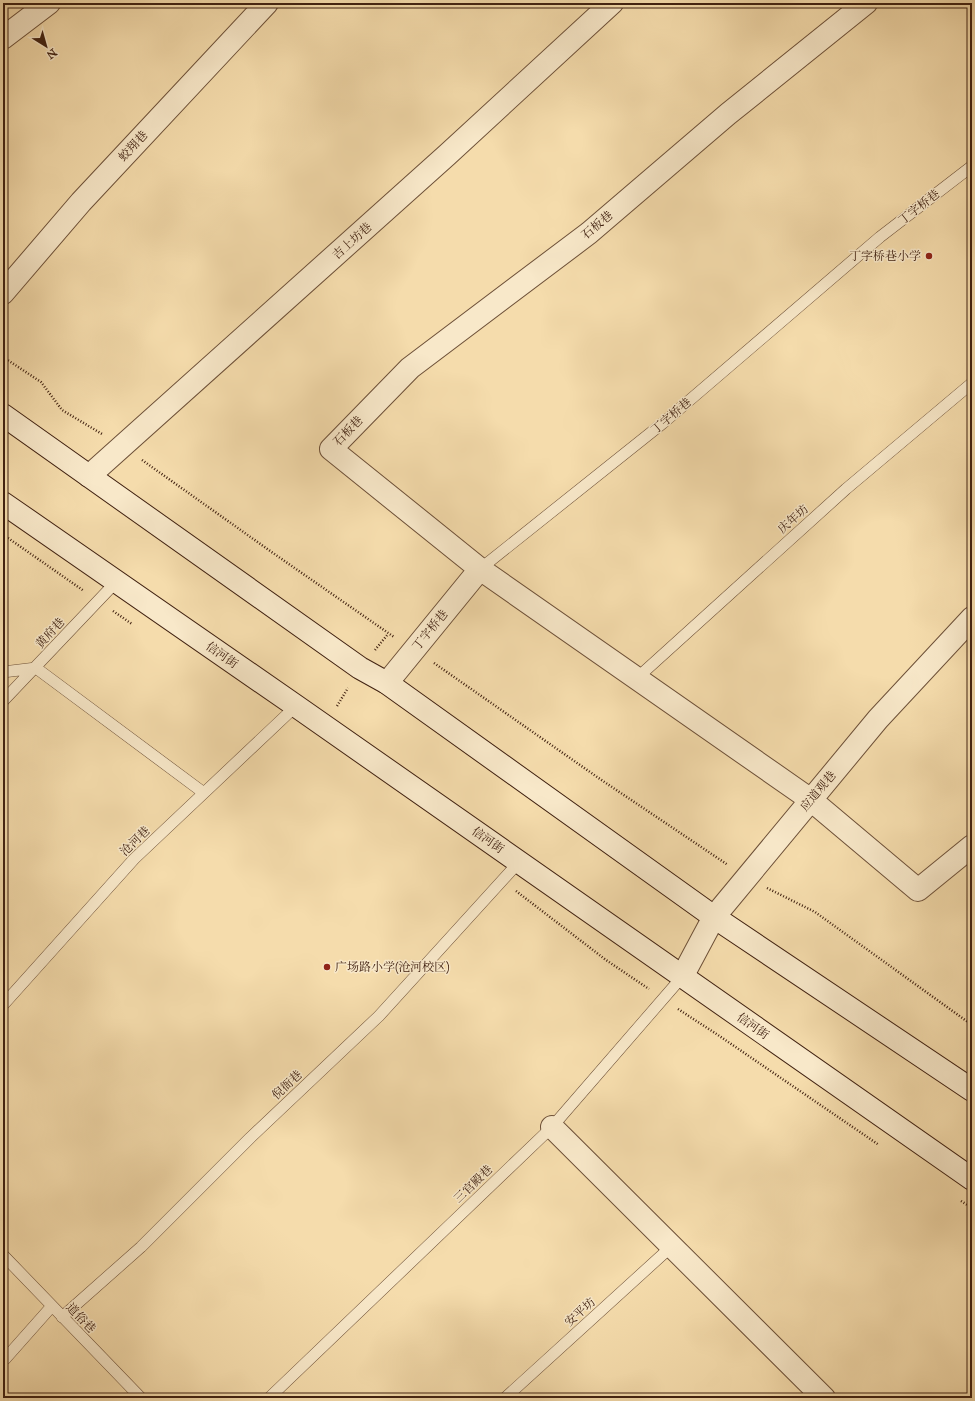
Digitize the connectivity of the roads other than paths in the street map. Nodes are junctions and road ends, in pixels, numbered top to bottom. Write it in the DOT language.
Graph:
graph roads {
  1 [pos="49,3"];
  2 [pos="267,3"];
  3 [pos="612,3"];
  4 [pos="866,3"];
  5 [pos="3,38"];
  6 [pos="972,166"];
  7 [pos="3,293"];
  8 [pos="972,383"];
  9 [pos="3,415"];
  10 [pos="89,476"];
  11 [pos="3,503"];
  12 [pos="480,569"];
  13 [pos="116,582"];
  14 [pos="972,618"];
  15 [pos="36,668"];
  16 [pos="3,672"];
  17 [pos="636,679"];
  18 [pos="387,683"];
  19 [pos="3,702"];
  20 [pos="296,706"];
  21 [pos="204,793"];
  22 [pos="811,800"];
  23 [pos="972,846"];
  24 [pos="519,862"];
  25 [pos="714,917"];
  26 [pos="682,976"];
  27 [pos="3,1005"];
  28 [pos="972,1090"];
  29 [pos="552,1127"];
  30 [pos="972,1179"];
  31 [pos="672,1246"];
  32 [pos="3,1255"];
  33 [pos="52,1306"];
  34 [pos="62,1317"];
  35 [pos="3,1357"];
  36 [pos="141,1398"];
  37 [pos="269,1398"];
  38 [pos="505,1398"];
  39 [pos="824,1398"];
  1 -- 5 [label="street"];
  2 -- 7 [label="street, 蛟翔巷"];
  3 -- 10 [label="street, 吉上坊巷"];
  4 -- 12 [label="street, 石板巷"];
  6 -- 12 [label="lane, 丁字桥巷"];
  8 -- 17 [label="lane, 庆年坊"];
  9 -- 10 [label="street"];
  10 -- 18 [label="street"];
  11 -- 13 [label="street, 信河街"];
  12 -- 17 [label="street"];
  12 -- 18 [label="street, 丁字桥巷"];
  13 -- 15 [label="lane, 黄府巷"];
  13 -- 20 [label="street, 信河街"];
  14 -- 22 [label="street, 应道观巷"];
  15 -- 16 [label="lane"];
  15 -- 19 [label="lane, 黄府巷"];
  15 -- 21 [label="lane"];
  17 -- 22 [label="street"];
  18 -- 25 [label="street"];
  20 -- 21 [label="lane, 沧河巷"];
  20 -- 24 [label="street, 信河街"];
  21 -- 27 [label="lane, 沧河巷"];
  22 -- 23 [label="street"];
  22 -- 25 [label="street, 应道观巷"];
  24 -- 26 [label="street, 信河街"];
  24 -- 34 [label="lane, 倪衙巷"];
  25 -- 26 [label="street, 应道观巷"];
  25 -- 28 [label="street"];
  26 -- 29 [label="lane, 三官殿巷"];
  26 -- 30 [label="street, 信河街"];
  29 -- 31 [label="street"];
  29 -- 37 [label="lane, 三官殿巷"];
  31 -- 38 [label="lane, 安平坊"];
  31 -- 39 [label="street"];
  32 -- 33 [label="lane, 道俗巷"];
  33 -- 34 [label="lane, 道俗巷"];
  33 -- 35 [label="lane"];
  34 -- 36 [label="lane, 道俗巷"];
}
